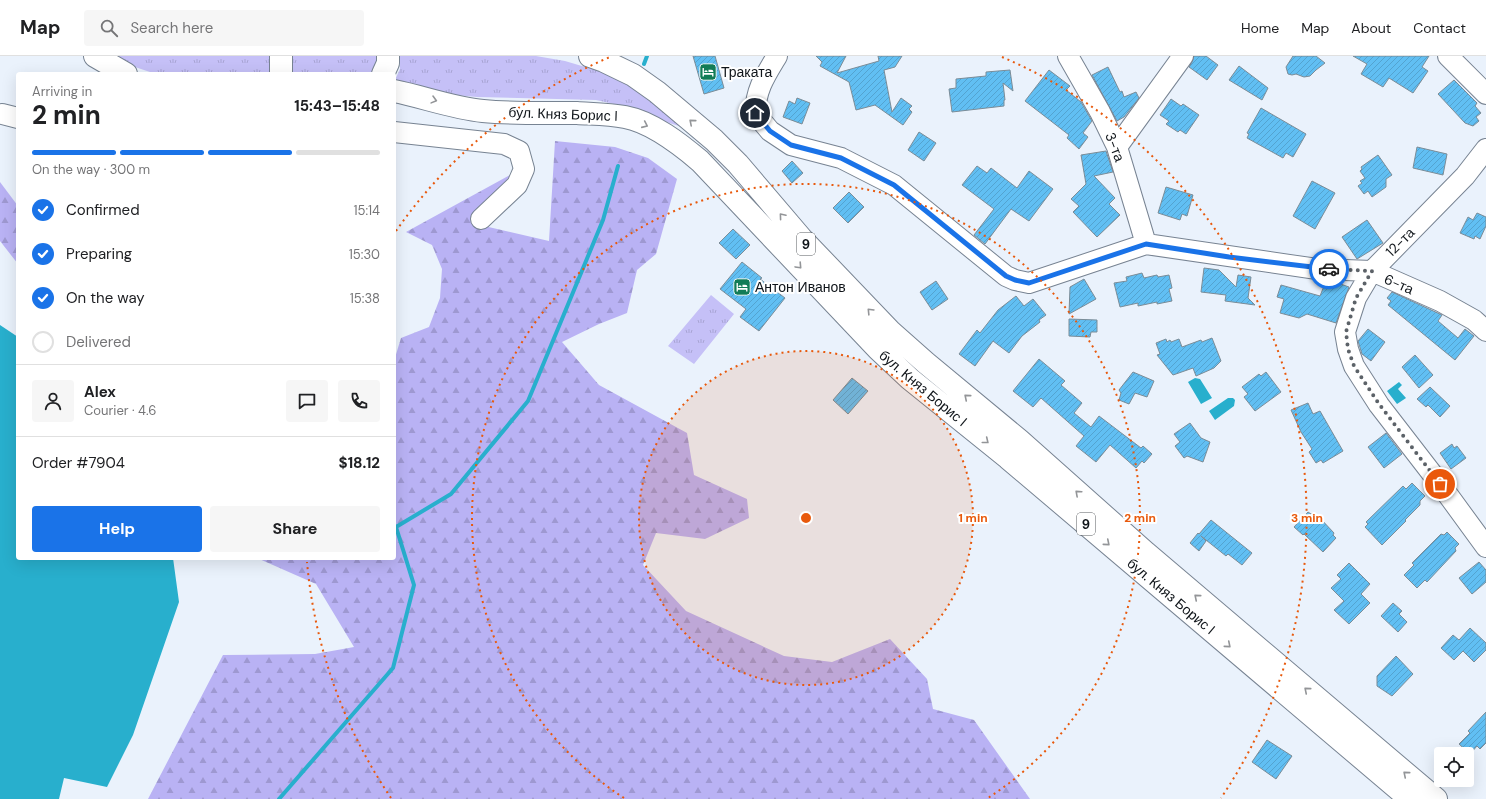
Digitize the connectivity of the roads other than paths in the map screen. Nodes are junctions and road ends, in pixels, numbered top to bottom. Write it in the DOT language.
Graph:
graph roads {
  1 [pos="95,56"];
  2 [pos="281,56"];
  3 [pos="388,56"];
  4 [pos="590,56"];
  5 [pos="777,56"];
  6 [pos="1068,56"];
  7 [pos="1182,56"];
  8 [pos="1448,56"];
  9 [pos="123,72"];
  10 [pos="281,72"];
  11 [pos="384,72"];
  12 [pos="396,91"];
  13 [pos="1486,94"];
  14 [pos="396,132"];
  15 [pos="1116,147"];
  16 [pos="1486,149"];
  17 [pos="481,219"];
  18 [pos="1146,244"];
  19 [pos="1372,271"];
  20 [pos="1486,331"];
  21 [pos="1486,547"];
  22 [pos="1410,799"];
  23 [pos="1436,799"];
  1 -- 9 [label="highway"];
  2 -- 10 [label="highway"];
  3 -- 11 [label="highway"];
  23 -- 4 [label="highway, бул. Княз Борис I / 9, one-way"];
  5 -- 18 [label="street, 6-та"];
  6 -- 15 [label="street, 3-та"];
  7 -- 15 [label="street"];
  8 -- 13 [label="street"];
  12 -- 22 [label="highway, бул. Княз Борис I / 9, one-way"];
  14 -- 17 [label="street"];
  15 -- 18 [label="street, 3-та"];
  16 -- 19 [label="street, 12-та"];
  18 -- 19 [label="street, 6-та"];
  19 -- 20 [label="street, 6-та"];
  19 -- 21 [label="street, 12-та"];
}
